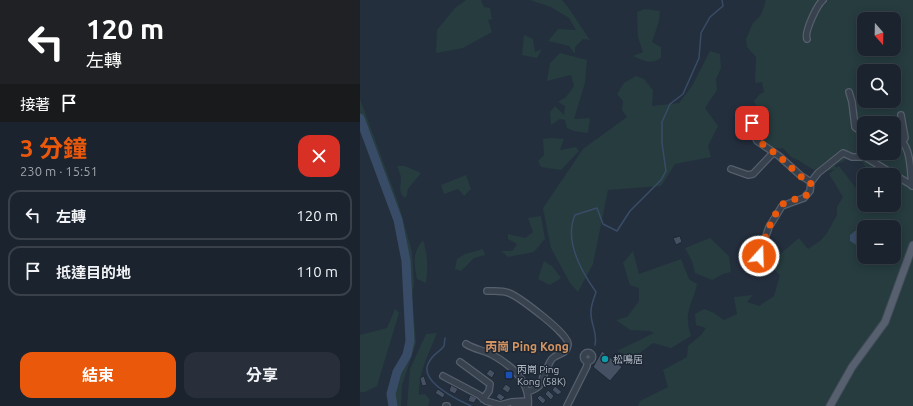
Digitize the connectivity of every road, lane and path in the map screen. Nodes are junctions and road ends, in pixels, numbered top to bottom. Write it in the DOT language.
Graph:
graph roads {
  1 [pos="823,0"];
  2 [pos="807,39"];
  3 [pos="849,92"];
  4 [pos="901,116"];
  5 [pos="752,123"];
  6 [pos="857,128"];
  7 [pos="902,142"];
  8 [pos="773,153"];
  9 [pos="731,169"];
  10 [pos="811,182"];
  11 [pos="913,186"];
  12 [pos="913,245"];
  13 [pos="760,261"];
  14 [pos="487,291"];
  15 [pos="466,344"];
  16 [pos="588,361"];
  17 [pos="460,362"];
  18 [pos="443,376"];
  19 [pos="527,392"];
  20 [pos="484,399"];
  21 [pos="528,404"];
  22 [pos="514,406"];
  23 [pos="523,406"];
  24 [pos="567,406"];
  25 [pos="830,406"];
  1 -- 2 [label="street"];
  3 -- 6 [label="street"];
  4 -- 7 [label="street"];
  5 -- 8 [label="street"];
  7 -- 11 [label="street"];
  8 -- 9 [label="street"];
  8 -- 10 [label="street"];
  10 -- 11 [label="street"];
  10 -- 13 [label="street"];
  12 -- 25 [label="main road"];
  14 -- 19 [label="street"];
  15 -- 19 [label="street"];
  16 -- 24 [label="street"];
  17 -- 20 [label="street"];
  18 -- 20 [label="street"];
  19 -- 21 [label="street"];
  20 -- 21 [label="street"];
  22 -- 23 [label="street"];
}
